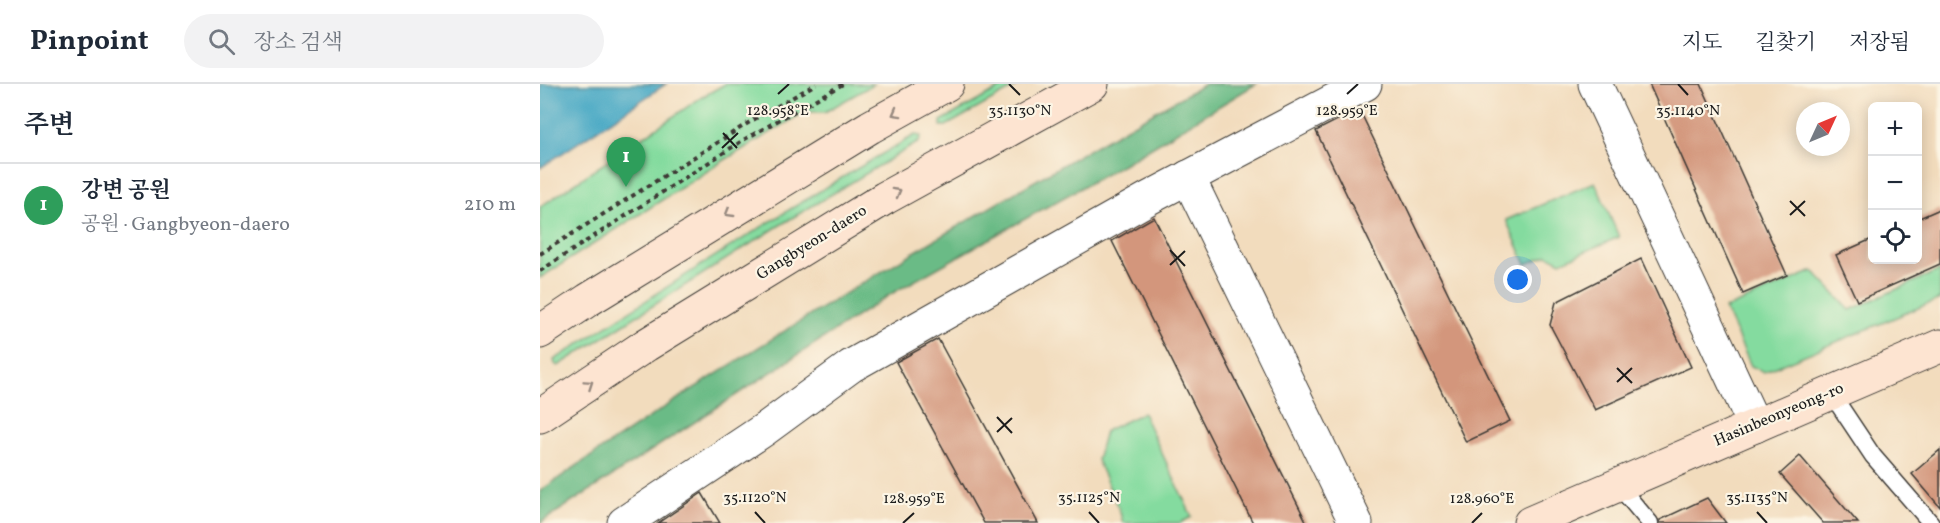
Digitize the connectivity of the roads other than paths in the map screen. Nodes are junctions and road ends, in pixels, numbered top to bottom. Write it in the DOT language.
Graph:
graph roads {
  1 [pos="947,84"];
  2 [pos="1092,84"];
  3 [pos="1365,84"];
  4 [pos="1595,84"];
  5 [pos="1188,177"];
  6 [pos="540,332"];
  7 [pos="1940,346"];
  8 [pos="1831,393"];
  9 [pos="540,416"];
  10 [pos="1755,426"];
  11 [pos="1617,484"];
  12 [pos="624,523"];
  13 [pos="1356,523"];
  14 [pos="1530,523"];
  15 [pos="1650,523"];
  16 [pos="1931,523"];
  1 -- 6 [label="main road, one-way"];
  9 -- 2 [label="main road, Gangbyeon-daero, one-way"];
  3 -- 5 [label="street"];
  4 -- 10 [label="street"];
  5 -- 12 [label="street"];
  5 -- 13 [label="street"];
  7 -- 8 [label="main road, Hasinbeonyeong-ro"];
  8 -- 10 [label="main road, Hasinbeonyeong-ro"];
  8 -- 16 [label="lane"];
  10 -- 11 [label="main road, Hasinbeonyeong-ro"];
  11 -- 14 [label="main road, Hasinbeonyeong-ro"];
  11 -- 15 [label="lane"];
}
